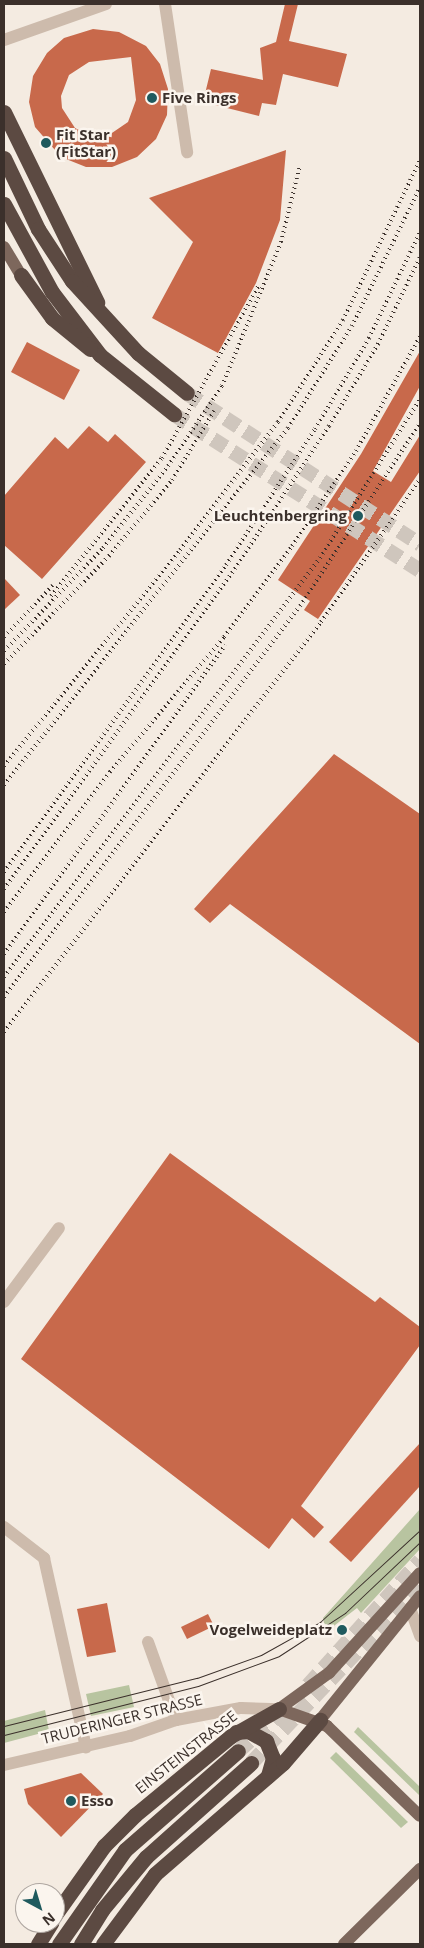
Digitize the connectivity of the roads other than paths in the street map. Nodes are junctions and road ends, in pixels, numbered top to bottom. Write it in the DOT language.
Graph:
graph roads {
  1 [pos="106,4"];
  2 [pos="165,4"];
  3 [pos="4,40"];
  4 [pos="4,112"];
  5 [pos="188,152"];
  6 [pos="4,158"];
  7 [pos="4,204"];
  8 [pos="4,247"];
  9 [pos="21,274"];
  10 [pos="101,310"];
  11 [pos="100,354"];
  12 [pos="187,393"];
  13 [pos="174,414"];
  14 [pos="58,1228"];
  15 [pos="4,1302"];
  16 [pos="4,1527"];
  17 [pos="420,1573"];
  18 [pos="420,1596"];
  19 [pos="410,1608"];
  20 [pos="420,1636"];
  21 [pos="148,1642"];
  22 [pos="279,1709"];
  23 [pos="176,1720"];
  24 [pos="320,1720"];
  25 [pos="236,1732"];
  26 [pos="86,1746"];
  27 [pos="238,1751"];
  28 [pos="251,1763"];
  29 [pos="4,1765"];
  30 [pos="268,1776"];
  31 [pos="420,1816"];
  32 [pos="420,1869"];
  33 [pos="65,1902"];
  34 [pos="44,1933"];
  35 [pos="38,1944"];
  36 [pos="59,1944"];
  37 [pos="81,1944"];
  38 [pos="103,1944"];
  39 [pos="344,1944"];
  1 -- 3 [label="street"];
  2 -- 5 [label="street"];
  4 -- 10 [label="highway"];
  6 -- 10 [label="highway"];
  7 -- 11 [label="highway"];
  8 -- 9 [label="main road"];
  9 -- 11 [label="highway"];
  10 -- 12 [label="highway"];
  11 -- 13 [label="highway"];
  14 -- 15 [label="street"];
  16 -- 26 [label="street"];
  17 -- 22 [label="main road, EINSTEINSTRASSE"];
  18 -- 19 [label="main road"];
  19 -- 20 [label="street"];
  19 -- 24 [label="main road"];
  21 -- 23 [label="street"];
  22 -- 23 [label="street, TRUDERINGER STRASSE"];
  22 -- 24 [label="main road"];
  22 -- 25 [label="highway, EINSTEINSTRASSE"];
  23 -- 26 [label="street, TRUDERINGER STRASSE"];
  24 -- 30 [label="highway"];
  24 -- 31 [label="main road"];
  25 -- 30 [label="highway"];
  25 -- 33 [label="highway, EINSTEINSTRASSE"];
  26 -- 29 [label="street, TRUDERINGER STRASSE"];
  27 -- 36 [label="highway"];
  28 -- 37 [label="highway"];
  30 -- 38 [label="highway"];
  32 -- 39 [label="main road"];
  34 -- 35 [label="highway"];
}
